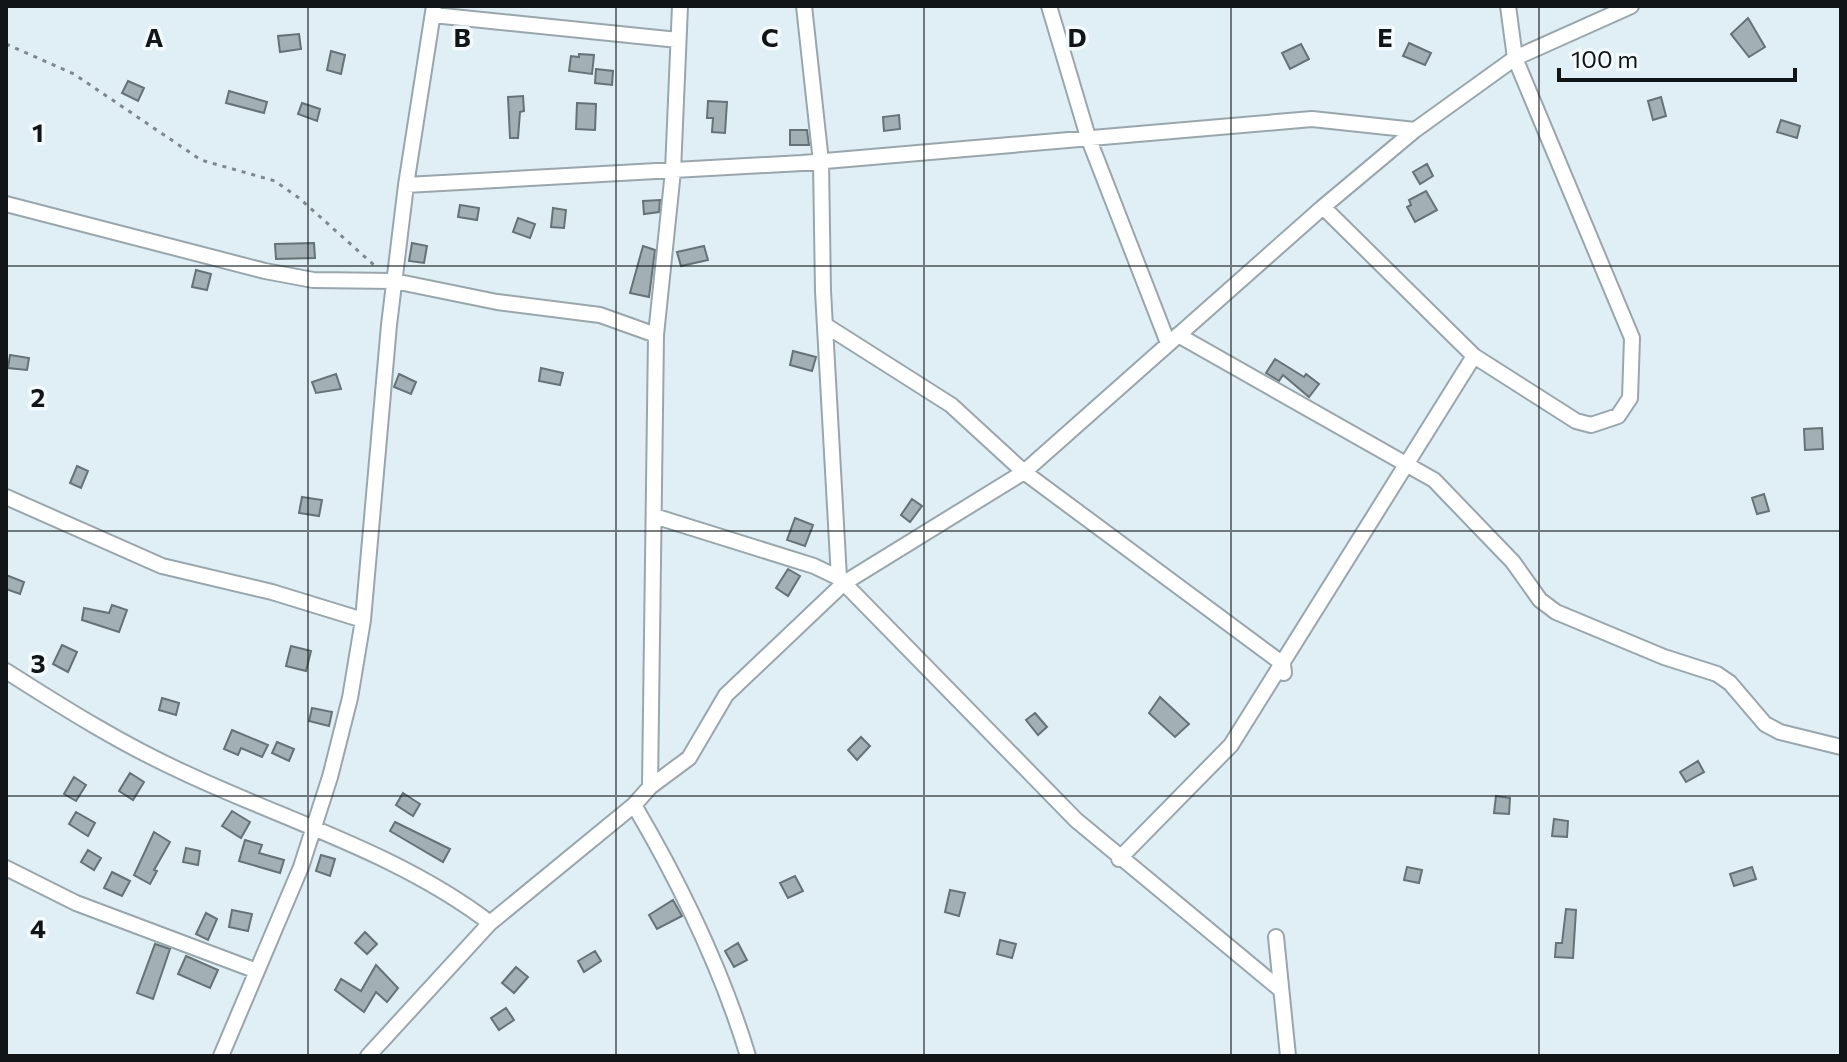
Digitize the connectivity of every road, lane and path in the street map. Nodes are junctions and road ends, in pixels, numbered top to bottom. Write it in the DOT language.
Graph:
graph roads {
  1 [pos="680,6"];
  2 [pos="804,6"];
  3 [pos="1049,6"];
  4 [pos="1508,6"];
  5 [pos="1625,8"];
  6 [pos="434,10"];
  7 [pos="678,40"];
  8 [pos="6,44"];
  9 [pos="1515,58"];
  10 [pos="1415,130"];
  11 [pos="1088,137"];
  12 [pos="821,162"];
  13 [pos="673,171"];
  14 [pos="406,185"];
  15 [pos="6,204"];
  16 [pos="1323,207"];
  17 [pos="394,281"];
  18 [pos="825,325"];
  19 [pos="656,335"];
  20 [pos="1173,339"];
  21 [pos="1474,356"];
  22 [pos="1407,463"];
  23 [pos="1024,472"];
  24 [pos="6,497"];
  25 [pos="654,516"];
  26 [pos="841,580"];
  27 [pos="363,620"];
  28 [pos="1283,670"];
  29 [pos="6,671"];
  30 [pos="1841,747"];
  31 [pos="650,787"];
  32 [pos="634,805"];
  33 [pos="314,827"];
  34 [pos="1119,859"];
  35 [pos="6,868"];
  36 [pos="490,923"];
  37 [pos="1276,937"];
  38 [pos="257,971"];
  39 [pos="1281,990"];
  40 [pos="221,1056"];
  41 [pos="368,1056"];
  42 [pos="748,1056"];
  43 [pos="1288,1056"];
  1 -- 7 [label="street"];
  2 -- 12 [label="street"];
  3 -- 11 [label="street"];
  4 -- 9 [label="street"];
  5 -- 9 [label="street"];
  6 -- 7 [label="street"];
  6 -- 14 [label="street"];
  7 -- 13 [label="street"];
  8 -- 17 [label="path"];
  9 -- 10 [label="street"];
  9 -- 21 [label="street"];
  10 -- 11 [label="street"];
  10 -- 16 [label="street"];
  11 -- 12 [label="street"];
  11 -- 20 [label="street"];
  12 -- 13 [label="street"];
  12 -- 18 [label="street"];
  13 -- 14 [label="street"];
  13 -- 19 [label="street"];
  14 -- 17 [label="street"];
  15 -- 17 [label="street"];
  16 -- 20 [label="street"];
  16 -- 21 [label="street"];
  17 -- 19 [label="street"];
  17 -- 27 [label="street"];
  18 -- 23 [label="street"];
  18 -- 26 [label="street"];
  19 -- 25 [label="street"];
  20 -- 22 [label="street"];
  20 -- 23 [label="street"];
  21 -- 22 [label="street"];
  22 -- 28 [label="street"];
  22 -- 30 [label="street"];
  23 -- 26 [label="street"];
  23 -- 28 [label="street"];
  24 -- 27 [label="street"];
  25 -- 26 [label="street"];
  25 -- 31 [label="street"];
  26 -- 31 [label="street"];
  26 -- 34 [label="street"];
  27 -- 33 [label="street"];
  28 -- 34 [label="street"];
  29 -- 33 [label="street"];
  31 -- 32 [label="street"];
  32 -- 36 [label="street"];
  32 -- 42 [label="street"];
  33 -- 36 [label="street"];
  33 -- 38 [label="street"];
  34 -- 39 [label="street"];
  35 -- 38 [label="street"];
  36 -- 41 [label="street"];
  37 -- 39 [label="street"];
  38 -- 40 [label="street"];
  39 -- 43 [label="street"];
}
